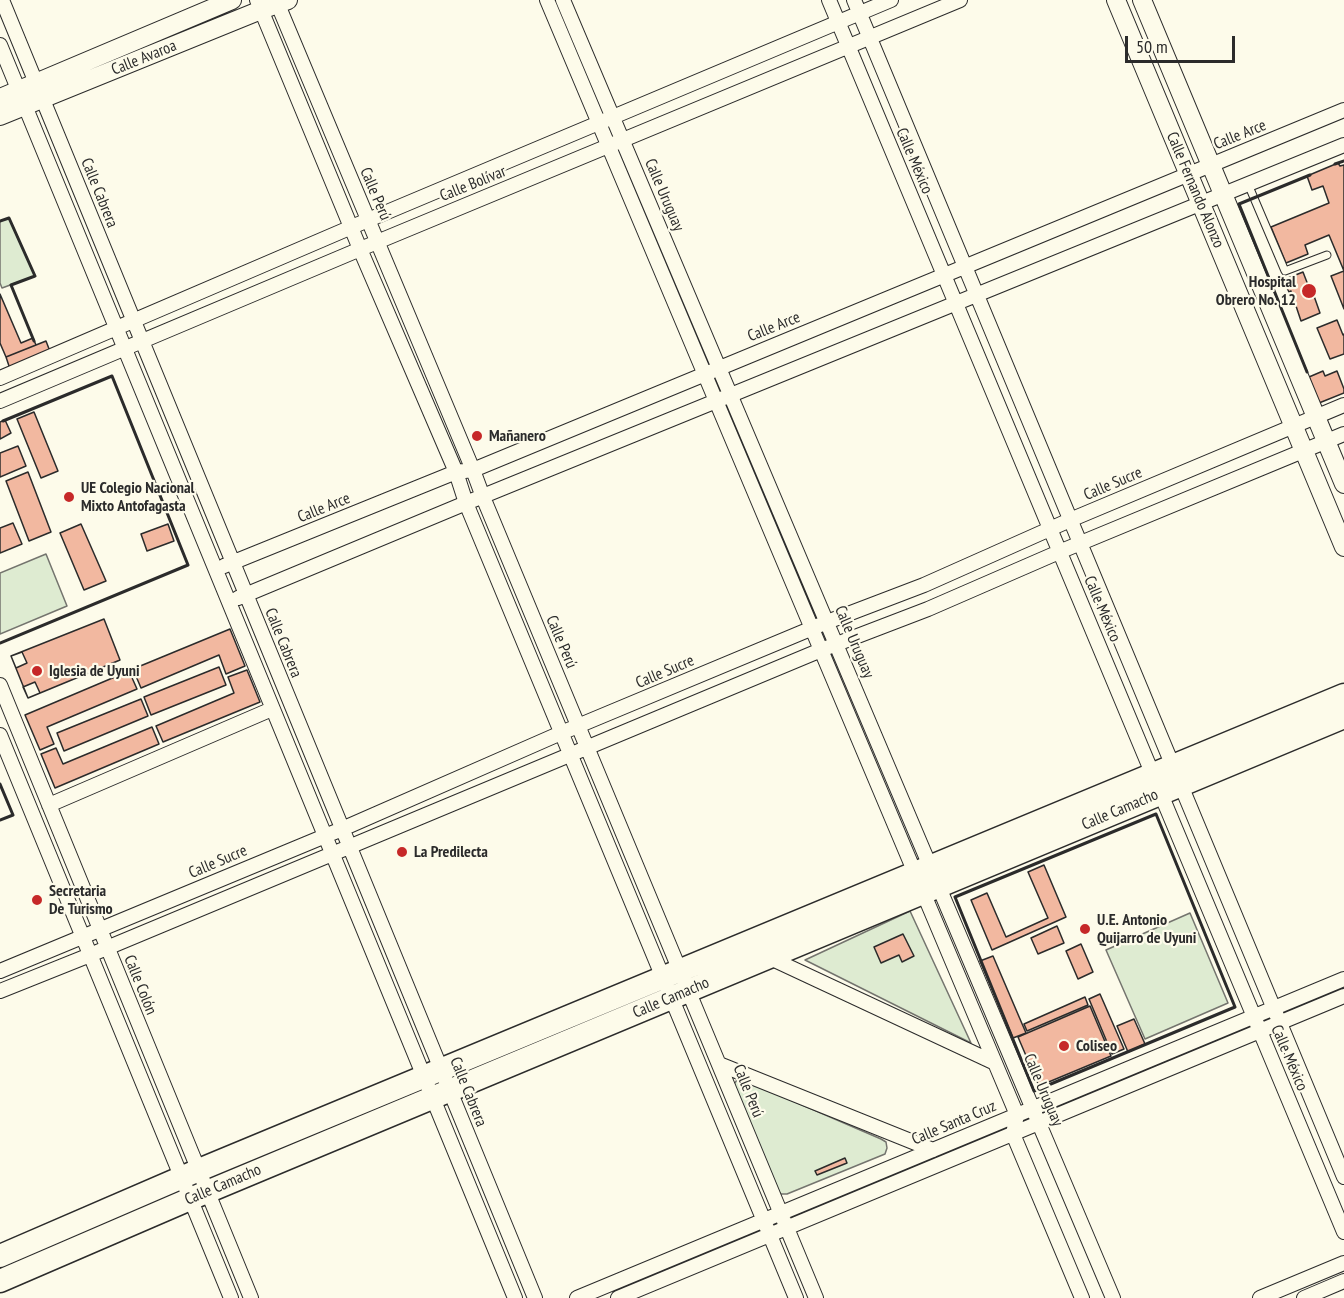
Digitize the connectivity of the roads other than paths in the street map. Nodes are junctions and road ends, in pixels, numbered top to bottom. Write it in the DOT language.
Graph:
graph roads {
  1 [pos="2,0"];
  2 [pos="232,0"];
  3 [pos="547,0"];
  4 [pos="563,0"];
  5 [pos="829,0"];
  6 [pos="891,0"];
  7 [pos="960,0"];
  8 [pos="1116,0"];
  9 [pos="1142,0"];
  10 [pos="272,3"];
  11 [pos="857,7"];
  12 [pos="838,22"];
  13 [pos="870,38"];
  14 [pos="0,45"];
  15 [pos="848,47"];
  16 [pos="39,91"];
  17 [pos="22,97"];
  18 [pos="0,98"];
  19 [pos="1344,110"];
  20 [pos="0,116"];
  21 [pos="614,117"];
  22 [pos="599,123"];
  23 [pos="623,140"];
  24 [pos="1344,145"];
  25 [pos="608,146"];
  26 [pos="1211,165"];
  27 [pos="1189,174"];
  28 [pos="1248,184"];
  29 [pos="1223,194"];
  30 [pos="1201,203"];
  31 [pos="368,220"];
  32 [pos="351,227"];
  33 [pos="377,242"];
  34 [pos="360,249"];
  35 [pos="1327,255"];
  36 [pos="965,266"];
  37 [pos="944,275"];
  38 [pos="977,295"];
  39 [pos="956,304"];
  40 [pos="134,322"];
  41 [pos="116,329"];
  42 [pos="142,342"];
  43 [pos="125,349"];
  44 [pos="720,368"];
  45 [pos="704,374"];
  46 [pos="0,378"];
  47 [pos="731,395"];
  48 [pos="0,401"];
  49 [pos="716,401"];
  50 [pos="1344,405"];
  51 [pos="1316,417"];
  52 [pos="1294,426"];
  53 [pos="1344,434"];
  54 [pos="1326,441"];
  55 [pos="1304,450"];
  56 [pos="473,470"];
  57 [pos="456,472"];
  58 [pos="1344,484"];
  59 [pos="483,496"];
  60 [pos="466,503"];
  61 [pos="1070,520"];
  62 [pos="1050,528"];
  63 [pos="1080,543"];
  64 [pos="1344,547"];
  65 [pos="1059,552"];
  66 [pos="233,563"];
  67 [pos="216,570"];
  68 [pos="246,596"];
  69 [pos="228,601"];
  70 [pos="827,622"];
  71 [pos="812,628"];
  72 [pos="836,644"];
  73 [pos="821,650"];
  74 [pos="0,685"];
  75 [pos="1344,695"];
  76 [pos="272,709"];
  77 [pos="1344,717"];
  78 [pos="579,726"];
  79 [pos="561,733"];
  80 [pos="0,735"];
  81 [pos="587,747"];
  82 [pos="570,754"];
  83 [pos="1167,780"];
  84 [pos="48,805"];
  85 [pos="342,829"];
  86 [pos="325,835"];
  87 [pos="350,848"];
  88 [pos="332,854"];
  89 [pos="927,879"];
  90 [pos="100,930"];
  91 [pos="83,938"];
  92 [pos="107,948"];
  93 [pos="90,955"];
  94 [pos="768,957"];
  95 [pos="0,971"];
  96 [pos="1344,979"];
  97 [pos="675,984"];
  98 [pos="0,991"];
  99 [pos="1344,996"];
  100 [pos="1274,1008"];
  101 [pos="1254,1017"];
  102 [pos="1280,1023"];
  103 [pos="1260,1031"];
  104 [pos="995,1063"];
  105 [pos="719,1064"];
  106 [pos="437,1084"];
  107 [pos="1033,1109"];
  108 [pos="1017,1115"];
  109 [pos="1039,1123"];
  110 [pos="1013,1134"];
  111 [pos="933,1150"];
  112 [pos="190,1174"];
  113 [pos="1344,1177"];
  114 [pos="199,1195"];
  115 [pos="781,1213"];
  116 [pos="764,1220"];
  117 [pos="787,1227"];
  118 [pos="1344,1232"];
  119 [pos="770,1235"];
  120 [pos="0,1256"];
  121 [pos="1344,1263"];
  122 [pos="0,1281"];
  123 [pos="1344,1281"];
  124 [pos="231,1298"];
  125 [pos="251,1298"];
  126 [pos="515,1298"];
  127 [pos="535,1298"];
  128 [pos="578,1298"];
  129 [pos="618,1298"];
  130 [pos="796,1298"];
  131 [pos="816,1298"];
  132 [pos="1083,1298"];
  133 [pos="1113,1298"];
  134 [pos="1260,1298"];
  135 [pos="1304,1298"];
  1 -- 16 [label="street, Calle Cabrera"];
  2 -- 16 [label="main road, Calle Avaroa"];
  3 -- 22 [label="street, Calle Uruguay"];
  4 -- 21 [label="street, Calle Uruguay"];
  5 -- 12 [label="street, Calle México"];
  6 -- 11 [label="street, Calle Bolívar"];
  7 -- 13 [label="street, Calle Bolívar"];
  8 -- 27 [label="main road, Calle Fernando Alonzo"];
  9 -- 26 [label="main road, Calle Fernando Alonzo"];
  10 -- 16 [label="main road, Calle Avaroa"];
  10 -- 31 [label="street, Calle Perú"];
  10 -- 32 [label="street, Calle Perú"];
  11 -- 12 [label="street, Calle Bolívar"];
  11 -- 13 [label="street, Calle México"];
  12 -- 15 [label="street, Calle México"];
  12 -- 21 [label="street, Calle Bolívar"];
  13 -- 15 [label="street, Calle Bolívar"];
  13 -- 36 [label="street, Calle México"];
  14 -- 17 [label="street, Calle Cabrera"];
  15 -- 23 [label="street, Calle Bolívar"];
  15 -- 37 [label="street, Calle México"];
  16 -- 17 [label="main road, Calle Avaroa"];
  16 -- 40 [label="street, Calle Cabrera"];
  17 -- 18 [label="main road, Calle Avaroa"];
  17 -- 20 [label="main road, Calle Avaroa"];
  17 -- 41 [label="street, Calle Cabrera"];
  19 -- 26 [label="street, Calle Arce"];
  21 -- 22 [label="street, Calle Bolívar"];
  21 -- 23 [label="street, Calle Uruguay"];
  22 -- 25 [label="street, Calle Uruguay"];
  22 -- 31 [label="street, Calle Bolívar"];
  23 -- 25 [label="street, Calle Bolívar"];
  23 -- 44 [label="street, Calle Uruguay"];
  24 -- 28 [label="street"];
  25 -- 33 [label="street, Calle Bolívar"];
  25 -- 45 [label="street, Calle Uruguay"];
  26 -- 27 [label="street, Calle Arce"];
  26 -- 29 [label="main road, Calle Fernando Alonzo"];
  27 -- 30 [label="main road, Calle Fernando Alonzo"];
  27 -- 36 [label="street, Calle Arce"];
  28 -- 29 [label="street"];
  28 -- 35 [label="lane"];
  29 -- 30 [label="street"];
  29 -- 51 [label="main road, Calle Fernando Alonzo"];
  30 -- 38 [label="street"];
  30 -- 52 [label="main road, Calle Fernando Alonzo"];
  31 -- 32 [label="street, Calle Bolívar"];
  31 -- 33 [label="street, Calle Perú"];
  32 -- 34 [label="street, Calle Perú"];
  32 -- 40 [label="street, Calle Bolívar"];
  33 -- 34 [label="street, Calle Bolívar"];
  33 -- 56 [label="street, Calle Perú"];
  34 -- 42 [label="street, Calle Bolívar"];
  34 -- 57 [label="street, Calle Perú"];
  36 -- 37 [label="street, Calle Arce"];
  36 -- 38 [label="street, Calle México"];
  37 -- 39 [label="street, Calle México"];
  37 -- 44 [label="street, Calle Arce"];
  38 -- 39 [label="street"];
  38 -- 61 [label="street, Calle México"];
  39 -- 47 [label="street"];
  39 -- 62 [label="street, Calle México"];
  40 -- 41 [label="street, Calle Bolívar"];
  40 -- 42 [label="street, Calle Cabrera"];
  41 -- 43 [label="street, Calle Cabrera"];
  41 -- 46 [label="street, Calle Bolívar"];
  42 -- 43 [label="street, Calle Bolívar"];
  42 -- 66 [label="street, Calle Cabrera"];
  43 -- 48 [label="street, Calle Bolívar"];
  43 -- 67 [label="street, Calle Cabrera"];
  44 -- 45 [label="street, Calle Arce"];
  44 -- 47 [label="street, Calle Uruguay"];
  45 -- 49 [label="street, Calle Uruguay"];
  45 -- 56 [label="street, Calle Arce"];
  47 -- 49 [label="street"];
  47 -- 70 [label="street, Calle Uruguay"];
  49 -- 59 [label="street"];
  49 -- 71 [label="street, Calle Uruguay"];
  50 -- 51 [label="street, Calle Sucre"];
  51 -- 52 [label="street, Calle Sucre"];
  51 -- 54 [label="main road, Calle Fernando Alonzo"];
  52 -- 55 [label="main road, Calle Fernando Alonzo"];
  52 -- 61 [label="street, Calle Sucre"];
  53 -- 54 [label="street"];
  54 -- 55 [label="street"];
  54 -- 58 [label="main road, Calle Fernando Alonzo"];
  55 -- 63 [label="street"];
  55 -- 64 [label="main road, Calle Fernando Alonzo"];
  56 -- 57 [label="street, Calle Arce"];
  56 -- 59 [label="street, Calle Perú"];
  57 -- 60 [label="street, Calle Perú"];
  57 -- 66 [label="street, Calle Arce"];
  59 -- 60 [label="street"];
  59 -- 78 [label="street, Calle Perú"];
  60 -- 68 [label="street"];
  60 -- 79 [label="street, Calle Perú"];
  61 -- 62 [label="street, Calle Sucre"];
  61 -- 63 [label="street, Calle México"];
  62 -- 65 [label="street, Calle México"];
  62 -- 70 [label="street, Calle Sucre"];
  63 -- 65 [label="street"];
  63 -- 83 [label="street, Calle México"];
  65 -- 72 [label="street"];
  65 -- 83 [label="street, Calle México"];
  66 -- 67 [label="street, Calle Arce"];
  66 -- 68 [label="street, Calle Cabrera"];
  67 -- 69 [label="street, Calle Cabrera"];
  68 -- 69 [label="street"];
  68 -- 85 [label="street, Calle Cabrera"];
  69 -- 76 [label="street, Calle Cabrera"];
  70 -- 71 [label="street, Calle Sucre"];
  70 -- 72 [label="street, Calle Uruguay"];
  71 -- 73 [label="street, Calle Uruguay"];
  71 -- 78 [label="street, Calle Sucre"];
  72 -- 73 [label="street"];
  72 -- 89 [label="street, Calle Uruguay"];
  73 -- 81 [label="street"];
  73 -- 89 [label="street, Calle Uruguay"];
  74 -- 84 [label="street, Calle Colón"];
  75 -- 83 [label="highway, Calle Camacho"];
  76 -- 84 [label="street"];
  76 -- 86 [label="street, Calle Cabrera"];
  77 -- 83 [label="highway, Calle Camacho"];
  78 -- 79 [label="street, Calle Sucre"];
  78 -- 81 [label="street, Calle Perú"];
  79 -- 82 [label="street, Calle Perú"];
  79 -- 85 [label="street, Calle Sucre"];
  80 -- 91 [label="street, Calle Colón"];
  81 -- 82 [label="street"];
  81 -- 97 [label="street, Calle Perú"];
  82 -- 87 [label="street"];
  82 -- 97 [label="street, Calle Perú"];
  83 -- 89 [label="highway, Calle Camacho"];
  83 -- 100 [label="street, Calle México"];
  83 -- 101 [label="street, Calle México"];
  84 -- 90 [label="street, Calle Colón"];
  85 -- 86 [label="street, Calle Sucre"];
  85 -- 87 [label="street, Calle Cabrera"];
  86 -- 88 [label="street, Calle Cabrera"];
  86 -- 90 [label="street, Calle Sucre"];
  87 -- 88 [label="street"];
  87 -- 106 [label="street, Calle Cabrera"];
  88 -- 92 [label="street"];
  88 -- 106 [label="street, Calle Cabrera"];
  89 -- 94 [label="highway, Calle Camacho"];
  89 -- 97 [label="highway, Calle Camacho"];
  89 -- 104 [label="street, Calle Uruguay"];
  89 -- 107 [label="street, Calle Uruguay"];
  90 -- 91 [label="street, Calle Sucre"];
  90 -- 92 [label="street, Calle Colón"];
  91 -- 93 [label="street, Calle Colón"];
  91 -- 95 [label="street, Calle Sucre"];
  92 -- 93 [label="street"];
  92 -- 112 [label="street, Calle Colón"];
  93 -- 98 [label="street"];
  93 -- 112 [label="street, Calle Colón"];
  94 -- 97 [label="highway, Calle Camacho"];
  94 -- 104 [label="street"];
  96 -- 100 [label="street, Calle Santa Cruz"];
  97 -- 105 [label="street, Calle Perú"];
  97 -- 106 [label="highway, Calle Camacho"];
  97 -- 116 [label="street, Calle Perú"];
  99 -- 102 [label="street, Calle Santa Cruz"];
  100 -- 101 [label="street, Calle Santa Cruz"];
  100 -- 102 [label="street, Calle México"];
  101 -- 103 [label="street, Calle México"];
  101 -- 107 [label="street, Calle Santa Cruz"];
  102 -- 103 [label="street, Calle Santa Cruz"];
  102 -- 113 [label="street, Calle México"];
  103 -- 109 [label="street, Calle Santa Cruz"];
  103 -- 118 [label="street, Calle México"];
  104 -- 108 [label="street, Calle Uruguay"];
  105 -- 111 [label="street"];
  105 -- 115 [label="street, Calle Perú"];
  106 -- 112 [label="highway, Calle Camacho"];
  106 -- 114 [label="highway, Calle Camacho"];
  106 -- 126 [label="street, Calle Cabrera"];
  106 -- 127 [label="street, Calle Cabrera"];
  107 -- 108 [label="street, Calle Santa Cruz"];
  107 -- 109 [label="street, Calle Uruguay"];
  108 -- 110 [label="street, Calle Uruguay"];
  108 -- 111 [label="street, Calle Santa Cruz"];
  109 -- 110 [label="street, Calle Santa Cruz"];
  109 -- 133 [label="street, Calle Uruguay"];
  110 -- 117 [label="street, Calle Santa Cruz"];
  110 -- 132 [label="street"];
  111 -- 115 [label="street, Calle Santa Cruz"];
  112 -- 114 [label="street, Calle Colón"];
  112 -- 120 [label="highway, Calle Camacho"];
  114 -- 122 [label="highway, Calle Camacho"];
  114 -- 124 [label="street, Calle Colón"];
  114 -- 125 [label="street, Calle Colón"];
  115 -- 116 [label="street, Calle Santa Cruz"];
  115 -- 117 [label="street, Calle Perú"];
  116 -- 119 [label="street, Calle Perú"];
  116 -- 128 [label="street, Calle Santa Cruz"];
  117 -- 119 [label="street, Calle Santa Cruz"];
  117 -- 131 [label="street, Calle Perú"];
  119 -- 129 [label="street, Calle Santa Cruz"];
  119 -- 130 [label="street, Calle Perú"];
  121 -- 134 [label="street"];
  123 -- 135 [label="street"];
}
